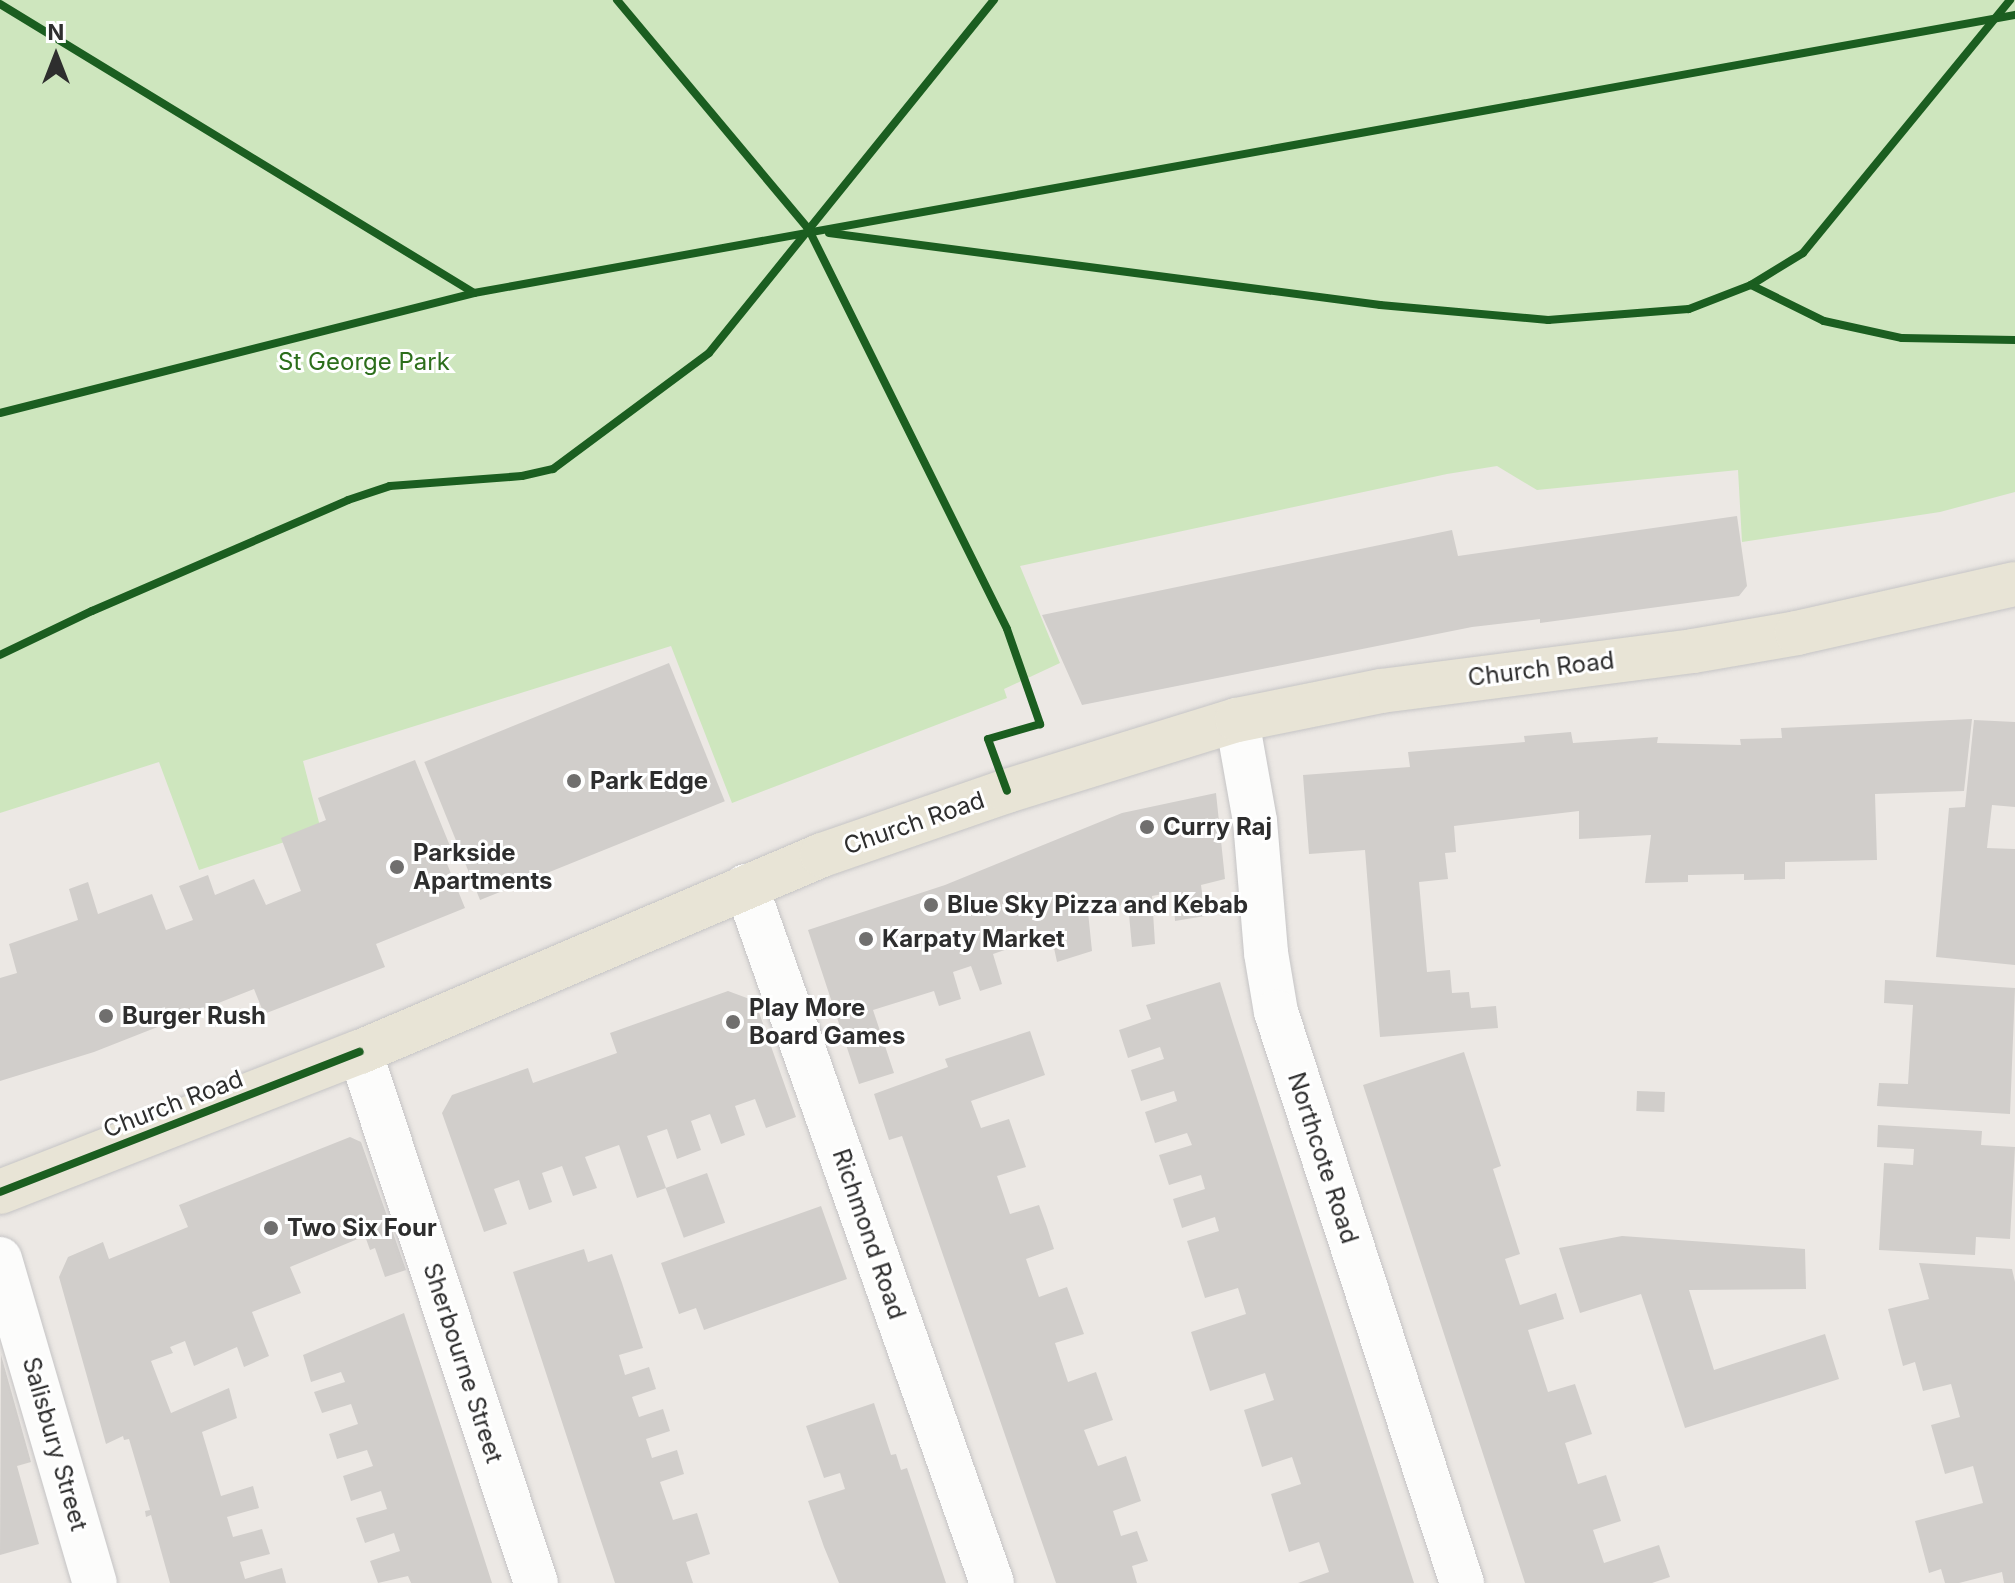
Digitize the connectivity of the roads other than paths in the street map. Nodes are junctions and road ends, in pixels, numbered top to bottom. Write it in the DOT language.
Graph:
graph roads {
  1 [pos="2015,584"];
  2 [pos="1237,720"];
  3 [pos="746,886"];
  4 [pos="360,1052"];
  5 [pos="0,1192"];
  6 [pos="0,1259"];
  7 [pos="89,1582"];
  8 [pos="536,1583"];
  9 [pos="992,1583"];
  10 [pos="1462,1583"];
  1 -- 2 [label="main road, Church Road"];
  2 -- 3 [label="main road, Church Road"];
  2 -- 10 [label="street, Northcote Road"];
  3 -- 4 [label="main road, Church Road"];
  3 -- 9 [label="street, Richmond Road"];
  4 -- 5 [label="main road, Church Road"];
  4 -- 8 [label="street, Sherbourne Street"];
  6 -- 7 [label="street, Salisbury Street"];
}
